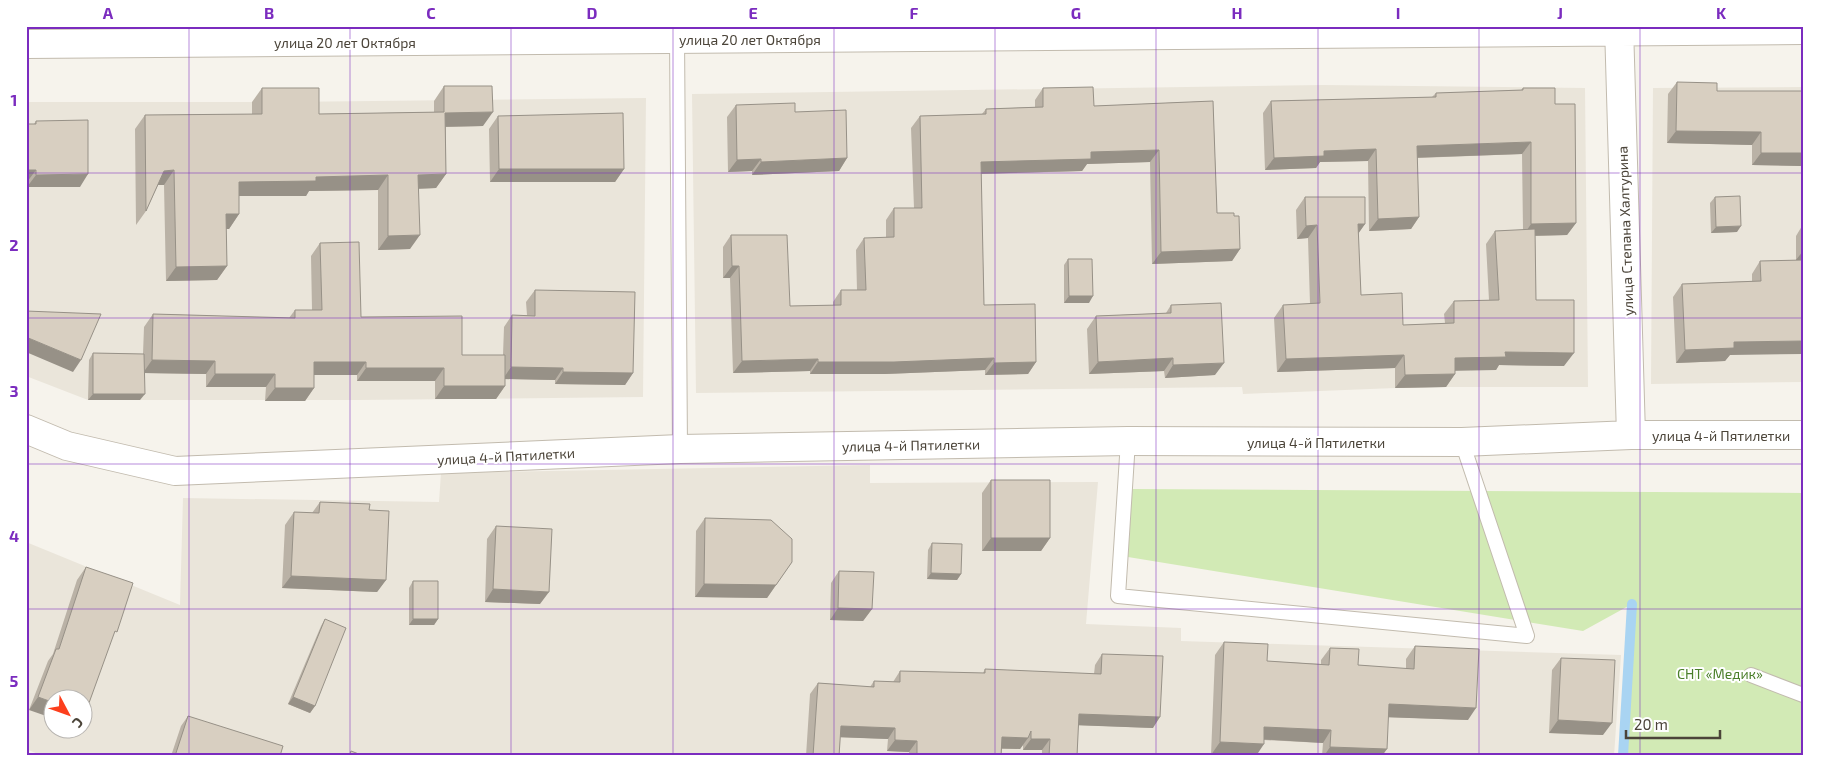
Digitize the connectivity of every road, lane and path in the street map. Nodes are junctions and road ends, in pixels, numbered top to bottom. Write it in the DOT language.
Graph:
graph roads {
  1 [pos="1619,29"];
  2 [pos="1803,30"];
  3 [pos="677,33"];
  4 [pos="26,44"];
  5 [pos="26,429"];
  6 [pos="1631,435"];
  7 [pos="1803,435"];
  8 [pos="1128,441"];
  9 [pos="1462,442"];
  10 [pos="680,449"];
  11 [pos="1751,675"];
  12 [pos="1803,695"];
  1 -- 2 [label="street, улица 20 лет Октября"];
  1 -- 3 [label="street, улица 20 лет Октября"];
  1 -- 6 [label="street, улица Степана Халтурина"];
  3 -- 4 [label="street, улица 20 лет Октября"];
  3 -- 10 [label="lane"];
  5 -- 10 [label="street, улица 4-й Пятилетки"];
  6 -- 7 [label="street, улица 4-й Пятилетки"];
  6 -- 9 [label="street, улица 4-й Пятилетки"];
  8 -- 9 [label="street, улица 4-й Пятилетки"];
  8 -- 9 [label="lane"];
  8 -- 10 [label="street, улица 4-й Пятилетки"];
  11 -- 12 [label="lane"];
}
